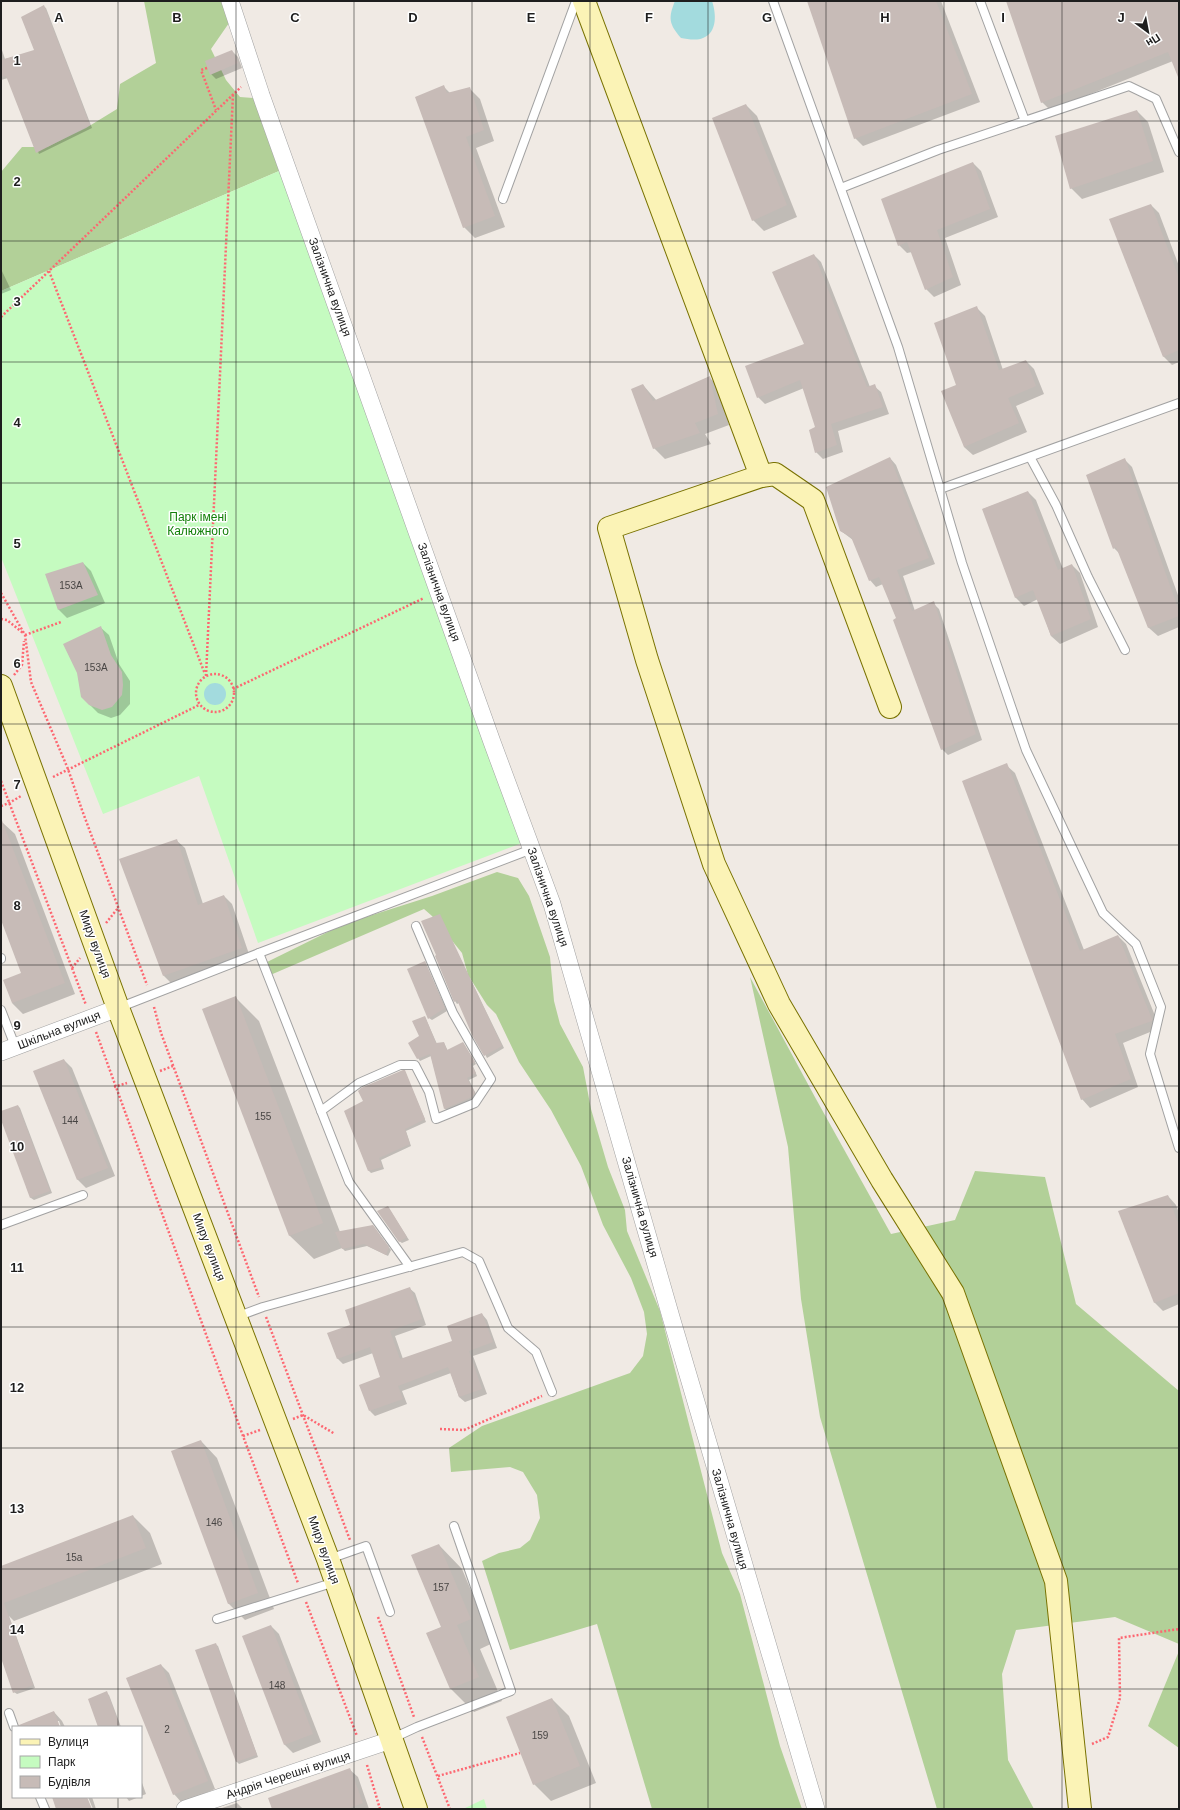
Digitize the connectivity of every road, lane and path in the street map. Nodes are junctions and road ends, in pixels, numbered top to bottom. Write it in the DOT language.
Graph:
graph roads {
  1 [pos="230,1"];
  2 [pos="576,1"];
  3 [pos="584,1"];
  4 [pos="773,1"];
  5 [pos="980,1"];
  6 [pos="207,68"];
  7 [pos="254,74"];
  8 [pos="233,94"];
  9 [pos="216,110"];
  10 [pos="1025,121"];
  11 [pos="1179,152"];
  12 [pos="841,188"];
  13 [pos="503,199"];
  14 [pos="49,271"];
  15 [pos="1,317"];
  16 [pos="1179,403"];
  17 [pos="1030,457"];
  18 [pos="761,476"];
  19 [pos="940,489"];
  20 [pos="439,591"];
  21 [pos="1,593"];
  22 [pos="1,618"];
  23 [pos="61,622"];
  24 [pos="25,635"];
  25 [pos="1125,650"];
  26 [pos="206,676"];
  27 [pos="2,687"];
  28 [pos="233,689"];
  29 [pos="200,705"];
  30 [pos="890,707"];
  31 [pos="68,769"];
  32 [pos="1,781"];
  33 [pos="9,803"];
  34 [pos="1,806"];
  35 [pos="532,849"];
  36 [pos="416,926"];
  37 [pos="259,953"];
  38 [pos="151,996"];
  39 [pos="118,1008"];
  40 [pos="1,1010"];
  41 [pos="90,1017"];
  42 [pos="8,1049"];
  43 [pos="321,1110"];
  44 [pos="1179,1148"];
  45 [pos="83,1195"];
  46 [pos="1,1225"];
  47 [pos="410,1267"];
  48 [pos="263,1307"];
  49 [pos="236,1317"];
  50 [pos="552,1392"];
  51 [pos="303,1415"];
  52 [pos="440,1429"];
  53 [pos="335,1434"];
  54 [pos="454,1526"];
  55 [pos="354,1551"];
  56 [pos="328,1559"];
  57 [pos="336,1581"];
  58 [pos="302,1593"];
  59 [pos="375,1610"];
  60 [pos="390,1612"];
  61 [pos="217,1619"];
  62 [pos="1179,1629"];
  63 [pos="9,1713"];
  64 [pos="14,1726"];
  65 [pos="417,1727"];
  66 [pos="391,1740"];
  67 [pos="362,1750"];
  68 [pos="520,1753"];
  69 [pos="1073,1753"];
  70 [pos="438,1776"];
  71 [pos="40,1798"];
  72 [pos="45,1809"];
  73 [pos="185,1809"];
  74 [pos="380,1809"];
  75 [pos="416,1809"];
  76 [pos="450,1809"];
  77 [pos="816,1809"];
  78 [pos="1080,1809"];
  1 -- 7 [label="street, Залізнична вулиця"];
  2 -- 13 [label="lane"];
  3 -- 18 [label="street"];
  4 -- 12 [label="lane"];
  5 -- 10 [label="lane"];
  6 -- 9 [label="path"];
  7 -- 8 [label="path"];
  7 -- 20 [label="street, Залізнична вулиця"];
  8 -- 9 [label="path"];
  8 -- 26 [label="path"];
  9 -- 14 [label="path"];
  10 -- 11 [label="lane"];
  10 -- 12 [label="lane"];
  12 -- 19 [label="lane"];
  14 -- 15 [label="path"];
  14 -- 26 [label="path"];
  16 -- 17 [label="lane"];
  17 -- 19 [label="lane"];
  17 -- 25 [label="lane"];
  18 -- 30 [label="street"];
  18 -- 69 [label="street"];
  19 -- 44 [label="lane"];
  20 -- 28 [label="path"];
  20 -- 35 [label="street, Залізнична вулиця"];
  21 -- 24 [label="path"];
  22 -- 24 [label="path"];
  23 -- 24 [label="path"];
  24 -- 27 [label="path"];
  24 -- 31 [label="path"];
  26 -- 28 [label="path"];
  26 -- 29 [label="path"];
  27 -- 39 [label="street, Миру вулиця"];
  28 -- 29 [label="path"];
  29 -- 31 [label="path"];
  31 -- 38 [label="path"];
  32 -- 33 [label="path"];
  33 -- 34 [label="path"];
  33 -- 41 [label="path"];
  35 -- 37 [label="lane"];
  35 -- 77 [label="street, Залізнична вулиця"];
  36 -- 43 [label="lane"];
  37 -- 38 [label="lane"];
  37 -- 43 [label="lane"];
  38 -- 39 [label="lane"];
  38 -- 48 [label="path"];
  39 -- 41 [label="street, Шкільна вулиця"];
  39 -- 49 [label="street, Миру вулиця"];
  40 -- 42 [label="lane"];
  41 -- 42 [label="street, Шкільна вулиця"];
  41 -- 58 [label="path"];
  43 -- 47 [label="lane"];
  45 -- 46 [label="lane"];
  47 -- 48 [label="lane"];
  47 -- 50 [label="lane"];
  48 -- 49 [label="lane"];
  48 -- 51 [label="path"];
  49 -- 56 [label="street, Миру вулиця"];
  50 -- 52 [label="path"];
  51 -- 53 [label="path"];
  51 -- 55 [label="path"];
  54 -- 65 [label="lane"];
  55 -- 56 [label="lane"];
  55 -- 60 [label="lane"];
  56 -- 57 [label="street, Миру вулиця"];
  57 -- 58 [label="lane"];
  57 -- 66 [label="street, Миру вулиця"];
  58 -- 61 [label="lane"];
  58 -- 67 [label="path"];
  59 -- 65 [label="path"];
  62 -- 69 [label="path"];
  63 -- 64 [label="lane"];
  65 -- 66 [label="lane"];
  65 -- 70 [label="path"];
  66 -- 67 [label="street, Андрія Черешні вулиця"];
  66 -- 75 [label="street, Миру вулиця"];
  67 -- 73 [label="street, Андрія Черешні вулиця"];
  67 -- 74 [label="path"];
  68 -- 70 [label="path"];
  69 -- 78 [label="street"];
  70 -- 76 [label="path"];
  71 -- 72 [label="lane"];
}
